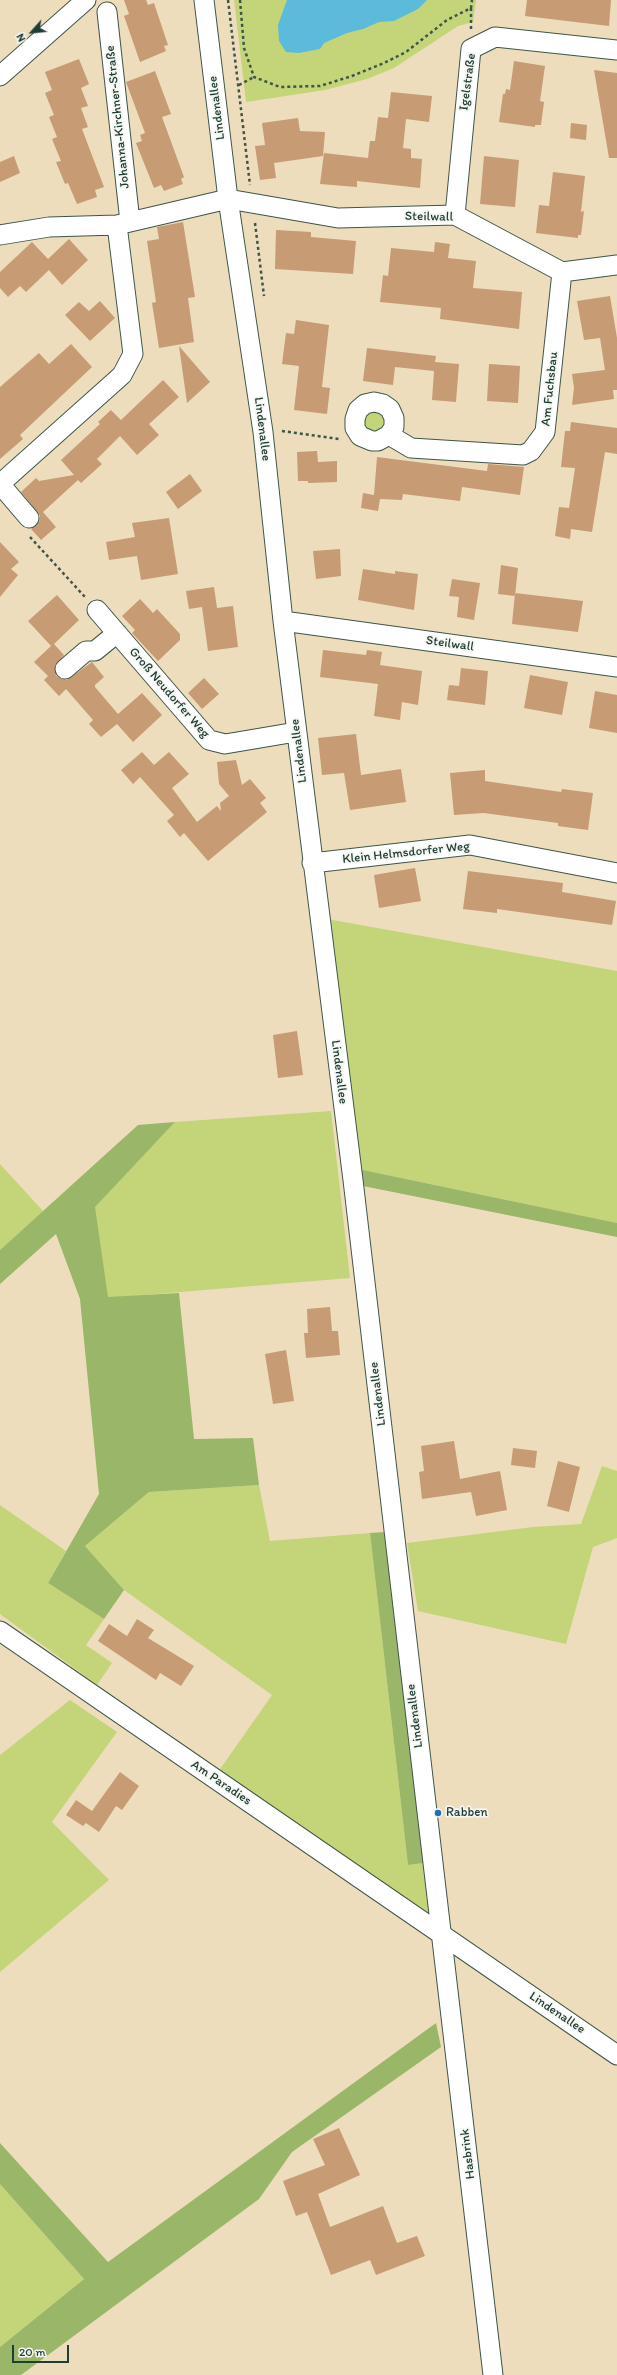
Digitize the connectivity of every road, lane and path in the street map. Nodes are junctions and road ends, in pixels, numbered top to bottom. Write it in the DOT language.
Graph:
graph roads {
  1 [pos="86,0"];
  2 [pos="204,0"];
  3 [pos="240,0"];
  4 [pos="472,0"];
  5 [pos="107,12"];
  6 [pos="617,50"];
  7 [pos="0,76"];
  8 [pos="254,77"];
  9 [pos="239,85"];
  10 [pos="228,199"];
  11 [pos="455,215"];
  12 [pos="124,223"];
  13 [pos="0,235"];
  14 [pos="617,265"];
  15 [pos="562,272"];
  16 [pos="280,431"];
  17 [pos="390,435"];
  18 [pos="360,436"];
  19 [pos="0,484"];
  20 [pos="28,526"];
  21 [pos="97,610"];
  22 [pos="283,621"];
  23 [pos="117,633"];
  24 [pos="617,667"];
  25 [pos="65,669"];
  26 [pos="296,732"];
  27 [pos="312,863"];
  28 [pos="617,873"];
  29 [pos="0,1631"];
  30 [pos="441,1934"];
  31 [pos="617,2055"];
  32 [pos="493,2375"];
  1 -- 7 [label="street"];
  2 -- 10 [label="street, Lindenallee"];
  3 -- 8 [label="path"];
  4 -- 8 [label="path"];
  5 -- 12 [label="street, Johanna-Kirchner-Straße"];
  6 -- 11 [label="street, Igelstraße"];
  8 -- 9 [label="path"];
  10 -- 11 [label="street, Steilwall"];
  10 -- 12 [label="street"];
  10 -- 22 [label="street, Lindenallee"];
  11 -- 15 [label="street, Steilwall"];
  12 -- 13 [label="street"];
  12 -- 19 [label="street, Johanna-Kirchner-Straße"];
  14 -- 15 [label="street"];
  15 -- 17 [label="street, Am Fuchsbau"];
  16 -- 18 [label="path"];
  17 -- 18 [label="street"];
  17 -- 18 [label="street"];
  19 -- 20 [label="street"];
  20 -- 21 [label="path"];
  21 -- 23 [label="street, Groß Neudorfer Weg"];
  22 -- 24 [label="street, Steilwall"];
  22 -- 26 [label="street, Lindenallee"];
  23 -- 25 [label="street"];
  23 -- 26 [label="street, Groß Neudorfer Weg"];
  26 -- 27 [label="street, Lindenallee"];
  27 -- 28 [label="street, Klein Helmsdorfer Weg"];
  27 -- 30 [label="street, Lindenallee"];
  29 -- 30 [label="street, Am Paradies"];
  30 -- 31 [label="street, Lindenallee"];
  30 -- 32 [label="street, Hasbrink"];
}
